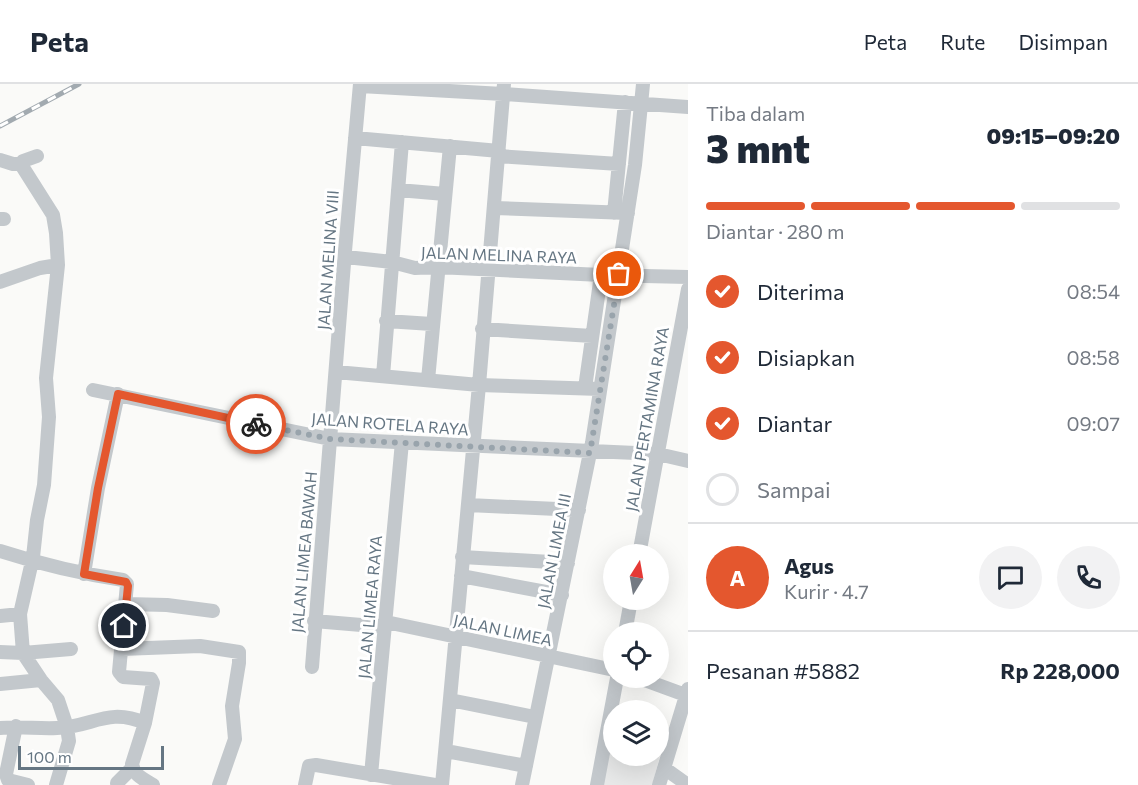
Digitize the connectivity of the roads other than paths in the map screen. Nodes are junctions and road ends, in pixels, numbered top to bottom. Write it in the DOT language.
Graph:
graph roads {
  1 [pos="643,84"];
  2 [pos="360,85"];
  3 [pos="504,89"];
  4 [pos="625,102"];
  5 [pos="642,103"];
  6 [pos="688,107"];
  7 [pos="621,133"];
  8 [pos="639,134"];
  9 [pos="355,138"];
  10 [pos="402,142"];
  11 [pos="450,146"];
  12 [pos="499,154"];
  13 [pos="37,156"];
  14 [pos="0,160"];
  15 [pos="22,164"];
  16 [pos="619,164"];
  17 [pos="398,190"];
  18 [pos="445,194"];
  19 [pos="494,208"];
  20 [pos="621,213"];
  21 [pos="345,258"];
  22 [pos="392,262"];
  23 [pos="58,265"];
  24 [pos="437,267"];
  25 [pos="488,269"];
  26 [pos="619,274"];
  27 [pos="601,275"];
  28 [pos="688,277"];
  29 [pos="0,282"];
  30 [pos="688,289"];
  31 [pos="386,321"];
  32 [pos="432,324"];
  33 [pos="483,329"];
  34 [pos="592,336"];
  35 [pos="336,372"];
  36 [pos="383,376"];
  37 [pos="428,380"];
  38 [pos="479,385"];
  39 [pos="585,388"];
  40 [pos="600,389"];
  41 [pos="93,390"];
  42 [pos="118,394"];
  43 [pos="319,437"];
  44 [pos="402,442"];
  45 [pos="473,446"];
  46 [pos="590,453"];
  47 [pos="658,454"];
  48 [pos="688,461"];
  49 [pos="468,505"];
  50 [pos="579,510"];
  51 [pos="641,544"];
  52 [pos="0,551"];
  53 [pos="462,557"];
  54 [pos="33,562"];
  55 [pos="568,563"];
  56 [pos="84,574"];
  57 [pos="461,576"];
  58 [pos="562,595"];
  59 [pos="126,604"];
  60 [pos="213,611"];
  61 [pos="20,614"];
  62 [pos="0,616"];
  63 [pos="314,621"];
  64 [pos="386,625"];
  65 [pos="456,637"];
  66 [pos="71,649"];
  67 [pos="122,649"];
  68 [pos="0,652"];
  69 [pos="23,653"];
  70 [pos="550,656"];
  71 [pos="312,667"];
  72 [pos="603,668"];
  73 [pos="41,680"];
  74 [pos="0,684"];
  75 [pos="615,688"];
  76 [pos="669,688"];
  77 [pos="688,694"];
  78 [pos="450,700"];
  79 [pos="535,717"];
  80 [pos="145,723"];
  81 [pos="16,726"];
  82 [pos="67,727"];
  83 [pos="0,728"];
  84 [pos="446,751"];
  85 [pos="526,766"];
  86 [pos="132,768"];
  87 [pos="664,768"];
  88 [pos="371,775"];
  89 [pos="117,783"];
  90 [pos="28,785"];
  91 [pos="56,785"];
  92 [pos="153,785"];
  93 [pos="219,785"];
  94 [pos="304,785"];
  95 [pos="435,785"];
  96 [pos="442,785"];
  97 [pos="522,785"];
  98 [pos="597,785"];
  99 [pos="658,785"];
  100 [pos="688,785"];
  1 -- 5 [label="street"];
  2 -- 3 [label="street"];
  2 -- 9 [label="street, JALAN MELINA VIII"];
  3 -- 4 [label="street"];
  3 -- 12 [label="street"];
  4 -- 5 [label="street"];
  4 -- 7 [label="street"];
  5 -- 6 [label="street"];
  5 -- 8 [label="street"];
  7 -- 8 [label="street"];
  7 -- 16 [label="street"];
  8 -- 20 [label="street"];
  9 -- 10 [label="street"];
  9 -- 21 [label="street, JALAN MELINA VIII"];
  10 -- 11 [label="street"];
  10 -- 17 [label="street"];
  11 -- 12 [label="street"];
  11 -- 18 [label="street"];
  12 -- 16 [label="street"];
  12 -- 19 [label="street"];
  13 -- 15 [label="street"];
  14 -- 15 [label="street"];
  15 -- 23 [label="street"];
  16 -- 20 [label="street"];
  17 -- 18 [label="street"];
  17 -- 22 [label="street"];
  18 -- 24 [label="street"];
  19 -- 20 [label="street"];
  19 -- 25 [label="street"];
  20 -- 26 [label="street, JALAN LIMEA III"];
  21 -- 22 [label="street, JALAN MELINA RAYA"];
  21 -- 35 [label="street, JALAN MELINA VIII"];
  22 -- 24 [label="street, JALAN MELINA RAYA"];
  22 -- 31 [label="street"];
  23 -- 29 [label="street"];
  23 -- 54 [label="street"];
  24 -- 25 [label="street, JALAN MELINA RAYA"];
  24 -- 32 [label="street"];
  25 -- 27 [label="street, JALAN MELINA RAYA"];
  25 -- 33 [label="street"];
  26 -- 27 [label="street, JALAN MELINA RAYA"];
  26 -- 28 [label="street, JALAN MELINA RAYA"];
  26 -- 40 [label="street, JALAN LIMEA III"];
  27 -- 34 [label="street"];
  30 -- 47 [label="street, JALAN PERTAMINA RAYA"];
  31 -- 32 [label="street"];
  31 -- 36 [label="street"];
  32 -- 37 [label="street"];
  33 -- 34 [label="street"];
  33 -- 38 [label="street"];
  34 -- 39 [label="street"];
  35 -- 36 [label="street"];
  35 -- 43 [label="street, JALAN MELINA VIII"];
  36 -- 37 [label="street"];
  37 -- 38 [label="street"];
  38 -- 39 [label="street"];
  38 -- 45 [label="street"];
  39 -- 40 [label="street"];
  40 -- 46 [label="street, JALAN LIMEA III"];
  41 -- 42 [label="street, JALAN ROTELA RAYA"];
  42 -- 43 [label="street, JALAN ROTELA RAYA"];
  42 -- 56 [label="street"];
  43 -- 44 [label="street, JALAN ROTELA RAYA"];
  43 -- 63 [label="street, JALAN LIMEA BAWAH"];
  44 -- 45 [label="street, JALAN ROTELA RAYA"];
  44 -- 64 [label="street, JALAN LIMEA RAYA"];
  45 -- 46 [label="street, JALAN ROTELA RAYA"];
  45 -- 49 [label="street"];
  46 -- 47 [label="street, JALAN ROTELA RAYA"];
  46 -- 50 [label="street, JALAN LIMEA III"];
  47 -- 48 [label="street, JALAN ROTELA RAYA"];
  47 -- 51 [label="street, JALAN PERTAMINA RAYA"];
  49 -- 50 [label="street"];
  49 -- 53 [label="street"];
  50 -- 55 [label="street, JALAN LIMEA III"];
  52 -- 54 [label="street"];
  53 -- 55 [label="street"];
  53 -- 57 [label="street"];
  54 -- 56 [label="street"];
  54 -- 61 [label="street"];
  55 -- 58 [label="street, JALAN LIMEA III"];
  56 -- 59 [label="street"];
  57 -- 58 [label="street"];
  57 -- 65 [label="street"];
  58 -- 70 [label="street, JALAN LIMEA III"];
  59 -- 60 [label="street"];
  59 -- 67 [label="street"];
  61 -- 62 [label="street"];
  61 -- 69 [label="street"];
  63 -- 64 [label="street, JALAN LIMEA"];
  63 -- 71 [label="street, JALAN LIMEA BAWAH"];
  64 -- 65 [label="street, JALAN LIMEA"];
  64 -- 88 [label="street, JALAN LIMEA RAYA"];
  65 -- 70 [label="street, JALAN LIMEA"];
  65 -- 78 [label="street"];
  66 -- 69 [label="street"];
  67 -- 80 [label="street"];
  67 -- 93 [label="street"];
  68 -- 69 [label="street"];
  69 -- 73 [label="street"];
  70 -- 72 [label="street, JALAN LIMEA"];
  70 -- 79 [label="street, JALAN LIMEA III"];
  73 -- 74 [label="street"];
  73 -- 82 [label="street"];
  75 -- 98 [label="street"];
  76 -- 77 [label="street"];
  77 -- 87 [label="street"];
  78 -- 79 [label="street"];
  78 -- 84 [label="street"];
  79 -- 85 [label="street, JALAN LIMEA III"];
  80 -- 82 [label="street"];
  80 -- 86 [label="street"];
  81 -- 82 [label="street"];
  81 -- 83 [label="street"];
  81 -- 90 [label="street"];
  82 -- 91 [label="street"];
  84 -- 85 [label="street"];
  84 -- 96 [label="street"];
  85 -- 97 [label="street, JALAN LIMEA III"];
  86 -- 89 [label="street"];
  86 -- 92 [label="street"];
  87 -- 99 [label="street"];
  87 -- 100 [label="street"];
  88 -- 94 [label="street"];
  88 -- 95 [label="street"];
}
